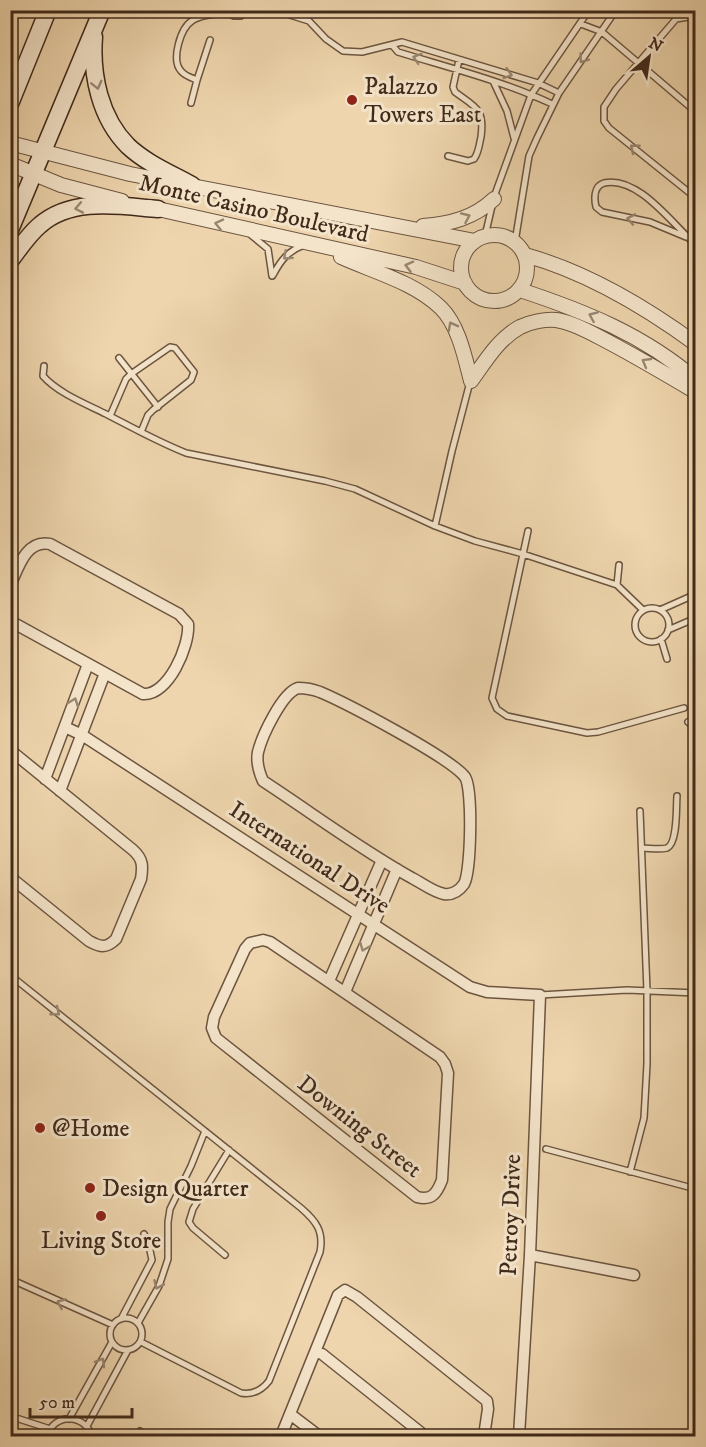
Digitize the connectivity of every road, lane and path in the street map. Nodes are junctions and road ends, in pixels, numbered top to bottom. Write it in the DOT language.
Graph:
graph roads {
  1 [pos="48,10"];
  2 [pos="102,10"];
  3 [pos="247,10"];
  4 [pos="274,10"];
  5 [pos="589,10"];
  6 [pos="616,10"];
  7 [pos="223,11"];
  8 [pos="696,21"];
  9 [pos="581,24"];
  10 [pos="95,27"];
  11 [pos="602,32"];
  12 [pos="39,33"];
  13 [pos="210,40"];
  14 [pos="392,45"];
  15 [pos="459,60"];
  16 [pos="638,62"];
  17 [pos="456,70"];
  18 [pos="10,76"];
  19 [pos="198,80"];
  20 [pos="493,81"];
  21 [pos="538,83"];
  22 [pos="558,93"];
  23 [pos="531,94"];
  24 [pos="10,104"];
  25 [pos="192,104"];
  26 [pos="552,105"];
  27 [pos="694,108"];
  28 [pos="515,140"];
  29 [pos="10,143"];
  30 [pos="42,152"];
  31 [pos="448,156"];
  32 [pos="10,164"];
  33 [pos="33,175"];
  34 [pos="192,185"];
  35 [pos="696,198"];
  36 [pos="494,199"];
  37 [pos="158,210"];
  38 [pos="391,225"];
  39 [pos="10,230"];
  40 [pos="242,230"];
  41 [pos="686,237"];
  42 [pos="480,238"];
  43 [pos="515,242"];
  44 [pos="309,243"];
  45 [pos="696,245"];
  46 [pos="525,255"];
  47 [pos="10,261"];
  48 [pos="465,283"];
  49 [pos="520,290"];
  50 [pos="696,344"];
  51 [pos="119,358"];
  52 [pos="44,366"];
  53 [pos="131,374"];
  54 [pos="696,380"];
  55 [pos="471,381"];
  56 [pos="696,392"];
  57 [pos="159,407"];
  58 [pos="110,416"];
  59 [pos="141,432"];
  60 [pos="435,526"];
  61 [pos="528,531"];
  62 [pos="523,554"];
  63 [pos="619,565"];
  64 [pos="617,585"];
  65 [pos="10,586"];
  66 [pos="696,594"];
  67 [pos="643,610"];
  68 [pos="660,610"];
  69 [pos="696,618"];
  70 [pos="10,621"];
  71 [pos="668,630"];
  72 [pos="661,639"];
  73 [pos="667,659"];
  74 [pos="88,664"];
  75 [pos="105,673"];
  76 [pos="684,708"];
  77 [pos="688,722"];
  78 [pos="65,727"];
  79 [pos="696,728"];
  80 [pos="82,735"];
  81 [pos="10,750"];
  82 [pos="45,779"];
  83 [pos="60,790"];
  84 [pos="677,796"];
  85 [pos="640,811"];
  86 [pos="642,848"];
  87 [pos="382,860"];
  88 [pos="397,869"];
  89 [pos="10,877"];
  90 [pos="358,914"];
  91 [pos="374,923"];
  92 [pos="10,975"];
  93 [pos="329,981"];
  94 [pos="647,991"];
  95 [pos="345,992"];
  96 [pos="696,993"];
  97 [pos="540,995"];
  98 [pos="205,1131"];
  99 [pos="546,1149"];
  100 [pos="229,1150"];
  101 [pos="630,1172"];
  102 [pos="696,1189"];
  103 [pos="144,1234"];
  104 [pos="225,1254"];
  105 [pos="530,1255"];
  106 [pos="634,1275"];
  107 [pos="10,1279"];
  108 [pos="121,1319"];
  109 [pos="138,1323"];
  110 [pos="113,1325"];
  111 [pos="112,1342"];
  112 [pos="141,1342"];
  113 [pos="128,1350"];
  114 [pos="315,1352"];
  115 [pos="290,1414"];
  116 [pos="10,1416"];
  117 [pos="69,1419"];
  118 [pos="87,1426"];
  119 [pos="50,1430"];
  120 [pos="47,1437"];
  121 [pos="92,1437"];
  122 [pos="281,1437"];
  123 [pos="319,1437"];
  124 [pos="425,1437"];
  125 [pos="484,1437"];
  126 [pos="519,1437"];
  1 -- 12 [label="main road"];
  2 -- 10 [label="main road"];
  3 -- 7 [label="lane"];
  4 -- 14 [label="lane"];
  5 -- 9 [label="lane"];
  6 -- 11 [label="lane"];
  7 -- 19 [label="lane"];
  8 -- 16 [label="lane"];
  9 -- 11 [label="lane"];
  9 -- 21 [label="lane"];
  10 -- 30 [label="main road"];
  10 -- 34 [label="main road, one-way"];
  11 -- 16 [label="lane"];
  11 -- 22 [label="lane, one-way"];
  12 -- 18 [label="main road"];
  12 -- 24 [label="main road"];
  13 -- 19 [label="lane"];
  14 -- 15 [label="lane"];
  17 -- 14 [label="lane, one-way"];
  15 -- 17 [label="lane"];
  15 -- 21 [label="lane, one-way"];
  16 -- 27 [label="lane"];
  35 -- 16 [label="lane, one-way"];
  17 -- 20 [label="lane"];
  17 -- 31 [label="lane"];
  19 -- 25 [label="lane"];
  20 -- 23 [label="lane"];
  20 -- 28 [label="lane"];
  21 -- 22 [label="lane"];
  21 -- 23 [label="lane"];
  22 -- 26 [label="lane"];
  23 -- 26 [label="lane"];
  23 -- 28 [label="lane"];
  26 -- 43 [label="lane"];
  28 -- 36 [label="lane"];
  29 -- 30 [label="street, Monte Casino Boulevard"];
  30 -- 33 [label="main road"];
  30 -- 34 [label="street, Monte Casino Boulevard"];
  32 -- 33 [label="street, Monte Casino Boulevard"];
  33 -- 37 [label="street, Monte Casino Boulevard"];
  33 -- 39 [label="main road"];
  34 -- 38 [label="street, Monte Casino Boulevard"];
  38 -- 36 [label="street, one-way"];
  36 -- 42 [label="lane"];
  40 -- 37 [label="street, Monte Casino Boulevard, one-way"];
  37 -- 47 [label="main road, one-way"];
  38 -- 42 [label="street, Monte Casino Boulevard"];
  40 -- 44 [label="street, Monte Casino Boulevard"];
  44 -- 40 [label="lane, one-way"];
  41 -- 41 [label="lane, one-way"];
  41 -- 45 [label="lane"];
  42 -- 43 [label="street"];
  42 -- 48 [label="street"];
  43 -- 46 [label="street"];
  48 -- 44 [label="street, Monte Casino Boulevard, one-way"];
  55 -- 44 [label="street, one-way"];
  46 -- 49 [label="street"];
  46 -- 50 [label="street"];
  48 -- 49 [label="street"];
  54 -- 49 [label="street, one-way"];
  51 -- 53 [label="lane"];
  52 -- 58 [label="lane"];
  53 -- 57 [label="lane"];
  53 -- 57 [label="lane"];
  53 -- 58 [label="lane"];
  56 -- 55 [label="street, one-way"];
  55 -- 60 [label="lane"];
  57 -- 59 [label="lane"];
  58 -- 59 [label="lane"];
  59 -- 60 [label="lane"];
  60 -- 62 [label="lane"];
  61 -- 62 [label="lane"];
  62 -- 64 [label="lane"];
  62 -- 76 [label="lane"];
  63 -- 64 [label="lane"];
  64 -- 67 [label="lane"];
  65 -- 75 [label="street"];
  66 -- 68 [label="lane"];
  67 -- 68 [label="lane"];
  67 -- 72 [label="lane"];
  68 -- 71 [label="lane"];
  69 -- 71 [label="lane"];
  70 -- 74 [label="street"];
  71 -- 72 [label="lane"];
  72 -- 73 [label="lane"];
  74 -- 75 [label="street"];
  78 -- 74 [label="street, one-way"];
  75 -- 80 [label="street"];
  77 -- 79 [label="lane"];
  78 -- 80 [label="street, International Drive"];
  78 -- 82 [label="street"];
  80 -- 83 [label="street"];
  80 -- 90 [label="street, International Drive"];
  81 -- 82 [label="street"];
  82 -- 83 [label="street"];
  83 -- 89 [label="street"];
  84 -- 86 [label="lane"];
  85 -- 86 [label="lane"];
  86 -- 94 [label="lane"];
  87 -- 88 [label="street"];
  87 -- 88 [label="street"];
  87 -- 90 [label="street"];
  88 -- 91 [label="street"];
  90 -- 91 [label="street, International Drive"];
  90 -- 93 [label="street"];
  91 -- 95 [label="street, one-way"];
  91 -- 97 [label="street, International Drive"];
  92 -- 98 [label="lane, one-way"];
  93 -- 95 [label="street, Downing Street"];
  93 -- 95 [label="street, Downing Street"];
  94 -- 96 [label="lane"];
  94 -- 97 [label="lane"];
  94 -- 101 [label="lane"];
  97 -- 105 [label="street, Petroy Drive"];
  98 -- 100 [label="lane"];
  98 -- 109 [label="lane, one-way"];
  99 -- 101 [label="lane"];
  100 -- 104 [label="lane"];
  100 -- 112 [label="lane"];
  101 -- 102 [label="lane"];
  103 -- 108 [label="lane"];
  105 -- 106 [label="street"];
  105 -- 126 [label="street, Petroy Drive"];
  110 -- 107 [label="lane, one-way"];
  108 -- 109 [label="lane"];
  108 -- 110 [label="lane"];
  109 -- 112 [label="lane"];
  110 -- 111 [label="lane"];
  111 -- 113 [label="lane"];
  117 -- 111 [label="lane, one-way"];
  112 -- 113 [label="lane"];
  113 -- 118 [label="lane"];
  114 -- 115 [label="street"];
  114 -- 124 [label="street"];
  114 -- 125 [label="street"];
  115 -- 122 [label="street"];
  115 -- 123 [label="street"];
  116 -- 119 [label="lane"];
  117 -- 118 [label="lane"];
  117 -- 119 [label="lane"];
  118 -- 121 [label="lane"];
  119 -- 120 [label="lane"];
}
